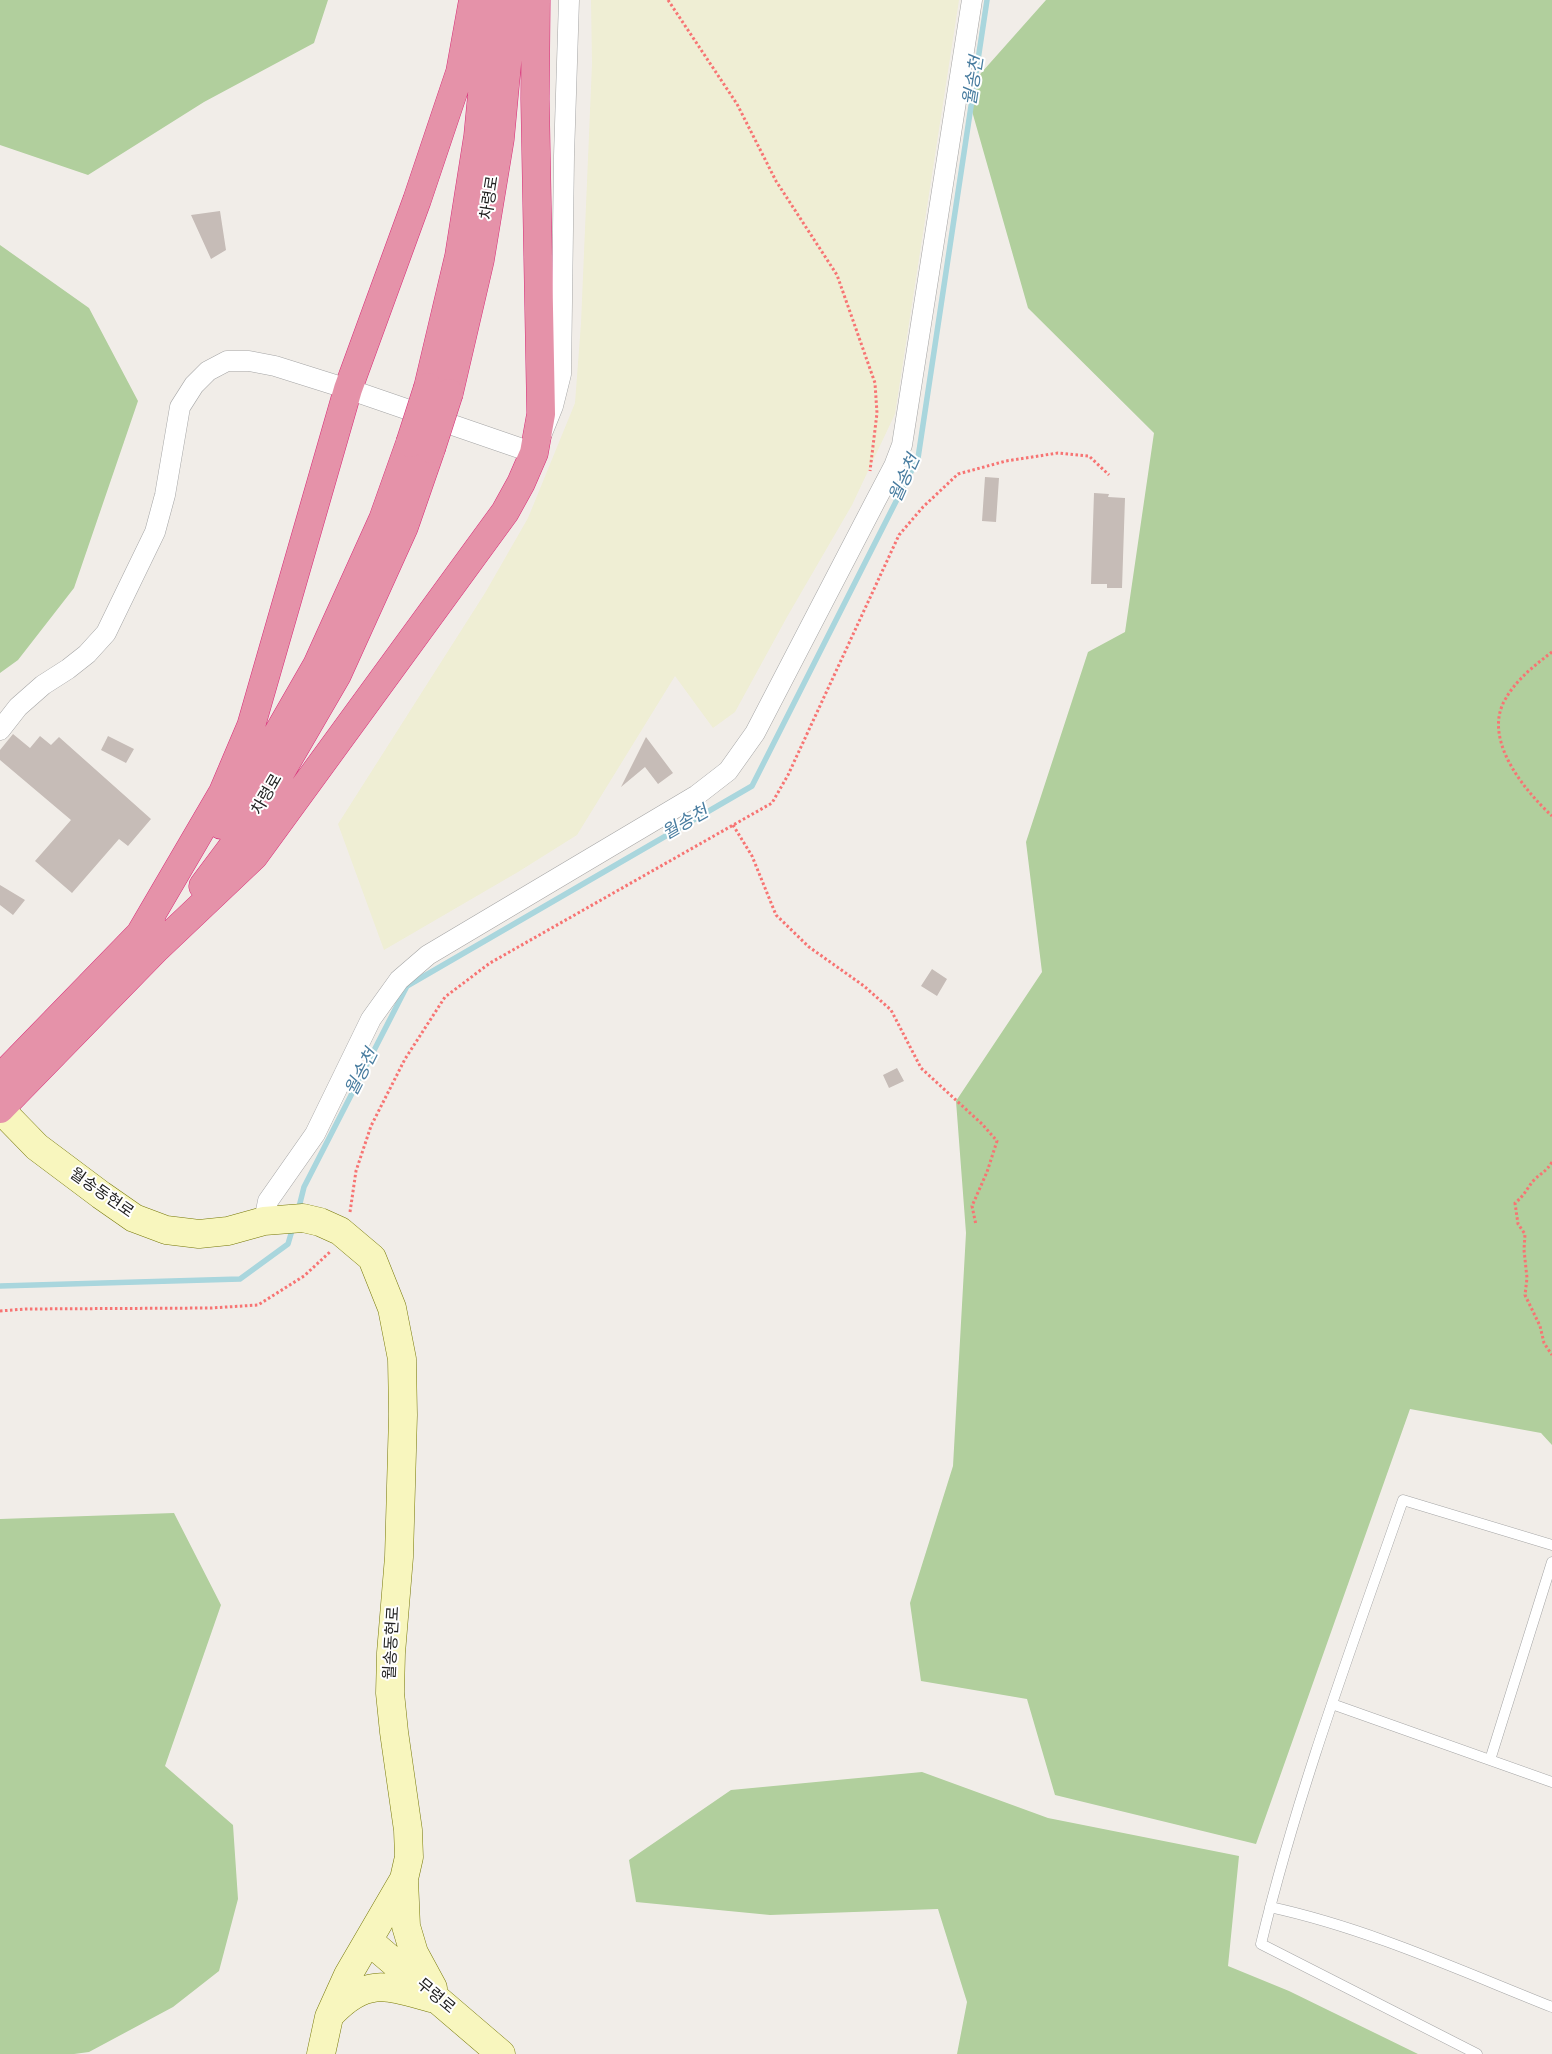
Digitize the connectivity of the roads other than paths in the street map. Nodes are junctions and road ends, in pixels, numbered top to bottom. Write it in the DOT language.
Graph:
graph roads {
  1 [pos="473,0"];
  2 [pos="491,0"];
  3 [pos="513,0"];
  4 [pos="536,0"];
  5 [pos="569,0"];
  6 [pos="972,0"];
  7 [pos="348,389"];
  8 [pos="438,390"];
  9 [pos="534,453"];
  10 [pos="0,730"];
  11 [pos="148,941"];
  12 [pos="10,1079"];
  13 [pos="0,1109"];
  14 [pos="273,1220"];
  15 [pos="1552,1545"];
  16 [pos="1552,1562"];
  17 [pos="1332,1704"];
  18 [pos="1490,1760"];
  19 [pos="1552,1782"];
  20 [pos="404,1879"];
  21 [pos="1270,1906"];
  22 [pos="369,1942"];
  23 [pos="439,2000"];
  24 [pos="1552,2007"];
  25 [pos="328,2017"];
  26 [pos="321,2054"];
  27 [pos="501,2054"];
  28 [pos="1477,2054"];
  1 -- 7 [label="highway"];
  2 -- 8 [label="highway, 차령로"];
  3 -- 8 [label="highway, 차령로"];
  4 -- 9 [label="highway"];
  5 -- 9 [label="street"];
  6 -- 14 [label="street"];
  7 -- 9 [label="street"];
  7 -- 10 [label="street"];
  7 -- 11 [label="highway"];
  8 -- 11 [label="highway, 차령로, bridge"];
  9 -- 11 [label="highway"];
  11 -- 12 [label="highway, 차령로"];
  12 -- 13 [label="highway, 차령로"];
  13 -- 14 [label="street, 월송동현로"];
  14 -- 20 [label="street, 월송동현로"];
  15 -- 17 [label="lane"];
  16 -- 18 [label="lane"];
  17 -- 18 [label="lane"];
  17 -- 21 [label="lane"];
  18 -- 19 [label="lane"];
  20 -- 22 [label="street, 월송동현로"];
  20 -- 23 [label="street"];
  21 -- 24 [label="lane"];
  21 -- 28 [label="lane"];
  22 -- 23 [label="street, 무령로"];
  22 -- 25 [label="street, 월송동현로"];
  23 -- 25 [label="street"];
  23 -- 27 [label="street, 무령로"];
  25 -- 26 [label="street, 월송동현로"];
}
